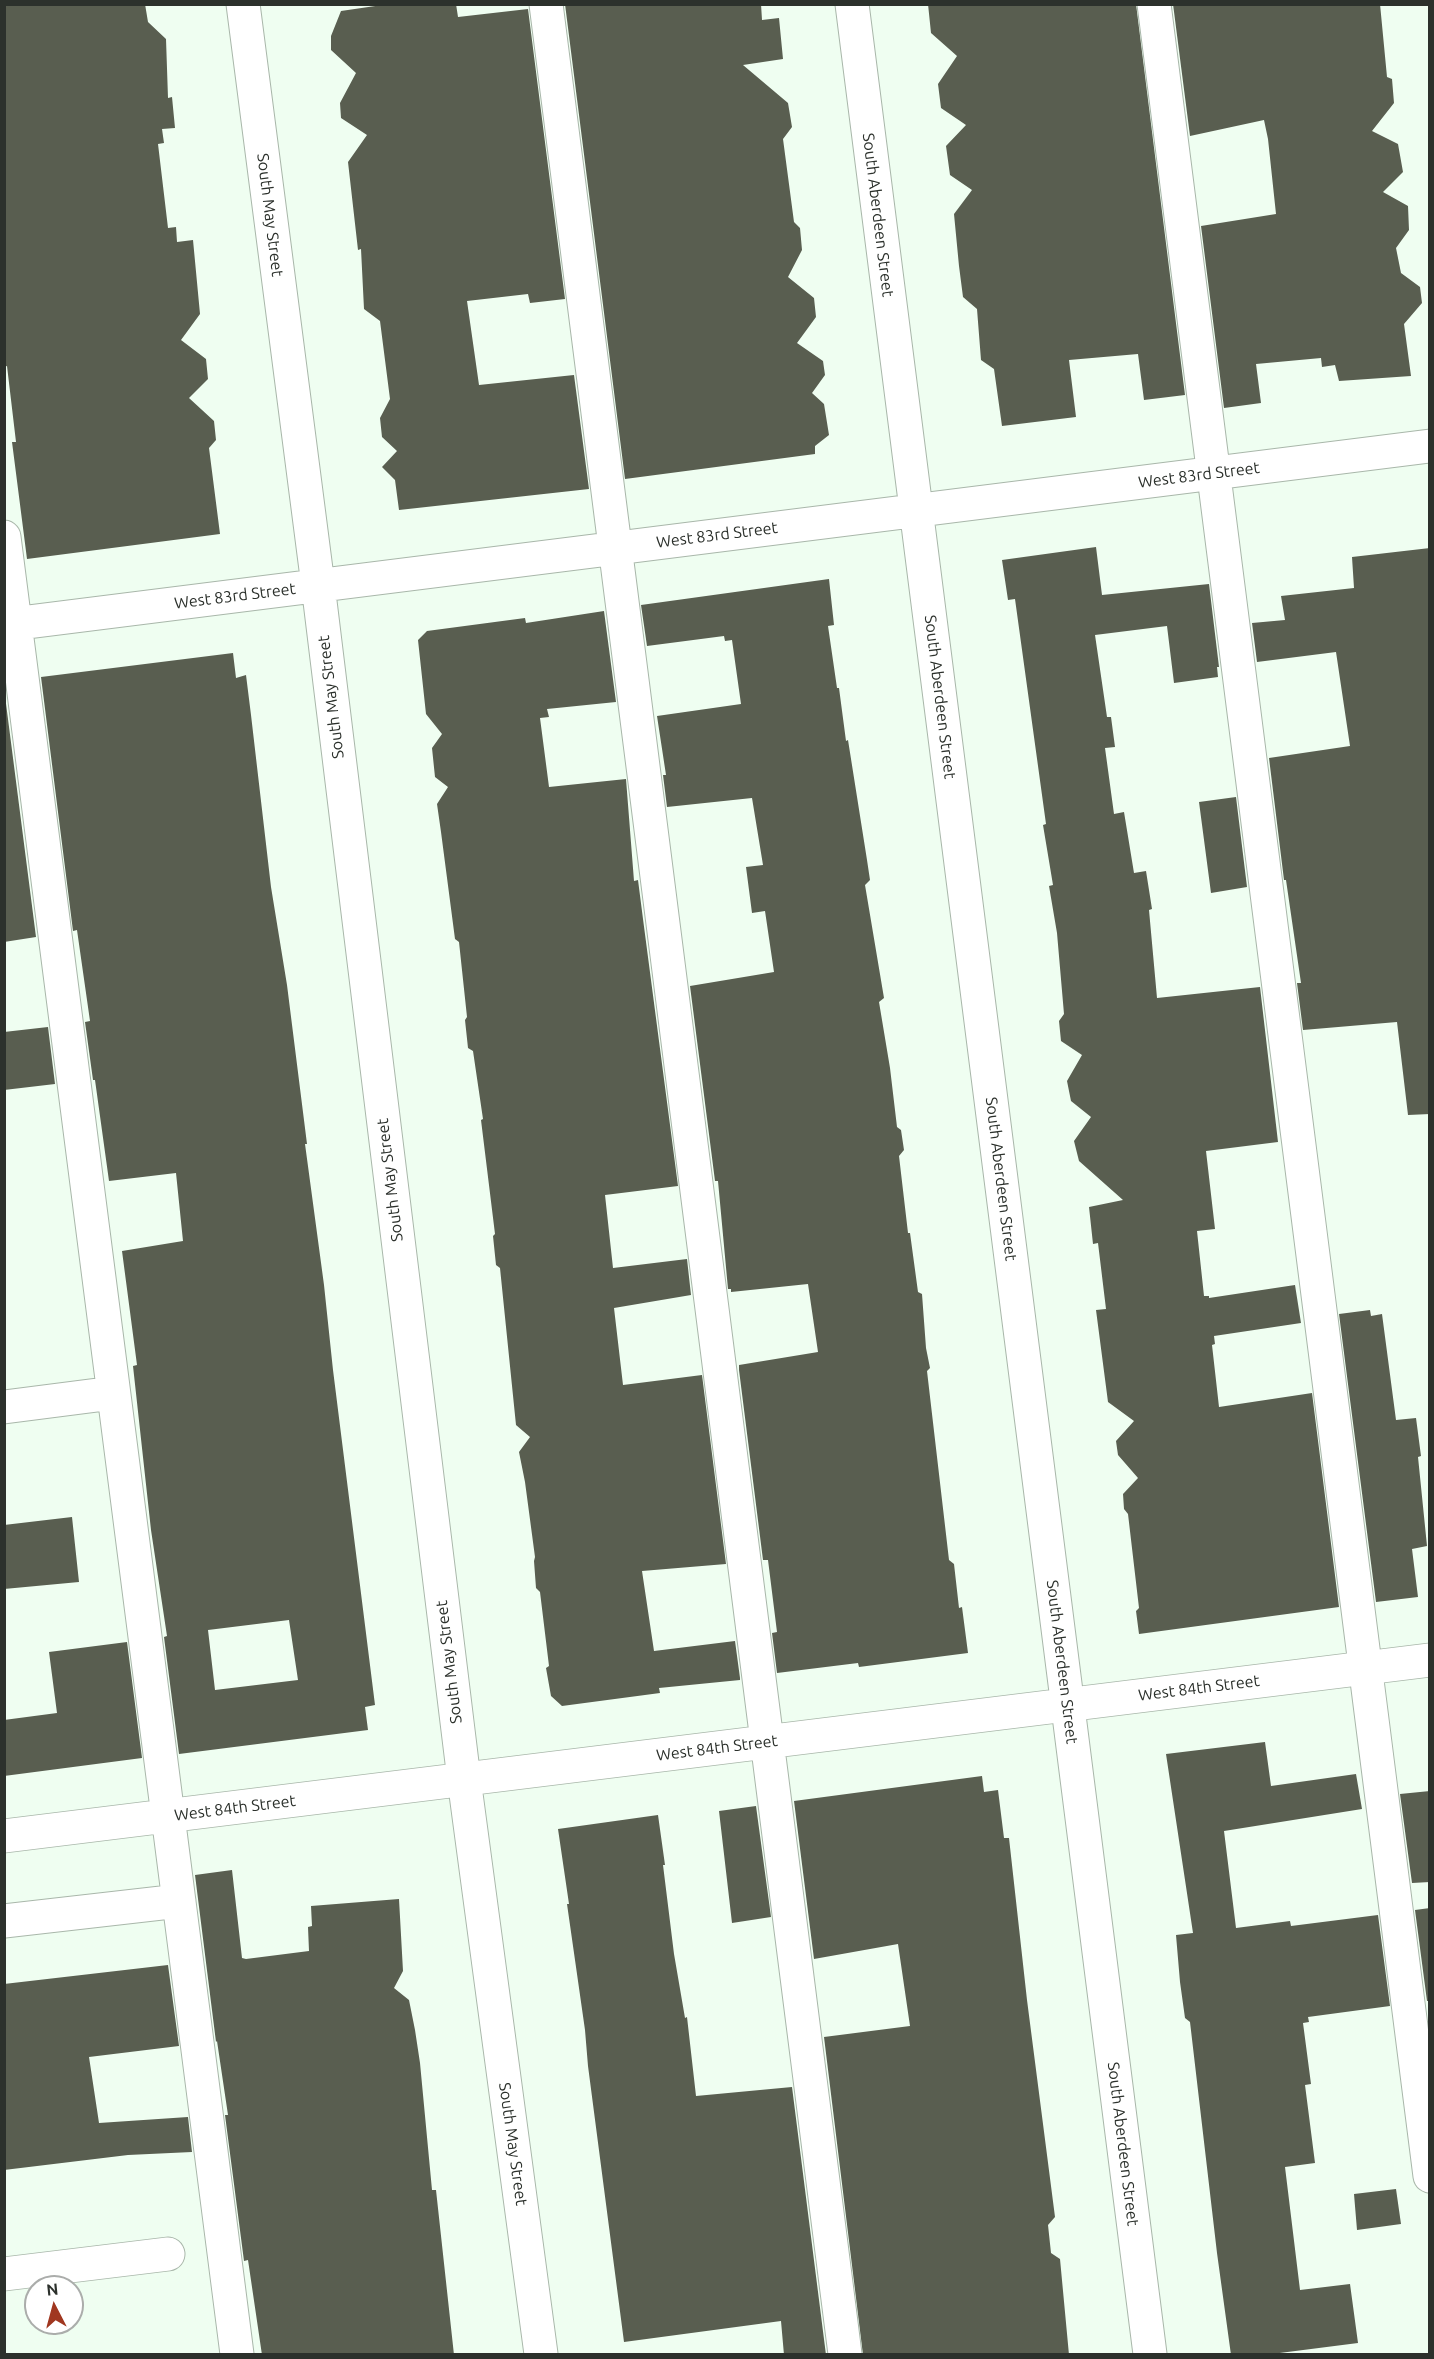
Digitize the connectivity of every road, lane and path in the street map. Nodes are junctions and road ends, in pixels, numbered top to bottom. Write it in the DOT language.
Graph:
graph roads {
  1 [pos="243,4"];
  2 [pos="546,4"];
  3 [pos="852,4"];
  4 [pos="1155,4"];
  5 [pos="1430,446"];
  6 [pos="1214,473"];
  7 [pos="916,510"];
  8 [pos="4,537"];
  9 [pos="614,548"];
  10 [pos="318,585"];
  11 [pos="10,624"];
  12 [pos="113,1393"];
  13 [pos="4,1407"];
  14 [pos="1430,1660"];
  15 [pos="1366,1668"];
  16 [pos="1067,1704"];
  17 [pos="767,1742"];
  18 [pos="464,1779"];
  19 [pos="169,1816"];
  20 [pos="4,1836"];
  21 [pos="179,1901"];
  22 [pos="4,1921"];
  23 [pos="1430,2176"];
  24 [pos="168,2254"];
  25 [pos="4,2274"];
  26 [pos="237,2355"];
  27 [pos="541,2355"];
  28 [pos="844,2355"];
  29 [pos="1150,2355"];
  1 -- 10 [label="street, South May Street"];
  2 -- 9 [label="street"];
  3 -- 7 [label="street, South Aberdeen Street"];
  4 -- 6 [label="street"];
  5 -- 6 [label="street, West 83rd Street"];
  6 -- 7 [label="street, West 83rd Street"];
  6 -- 15 [label="street"];
  7 -- 9 [label="street, West 83rd Street"];
  7 -- 16 [label="street, South Aberdeen Street"];
  8 -- 11 [label="street"];
  9 -- 10 [label="street, West 83rd Street"];
  9 -- 17 [label="street"];
  10 -- 11 [label="street, West 83rd Street"];
  10 -- 18 [label="street, South May Street"];
  11 -- 12 [label="street"];
  12 -- 13 [label="street"];
  12 -- 19 [label="street"];
  14 -- 15 [label="street, West 84th Street"];
  15 -- 16 [label="street, West 84th Street"];
  15 -- 23 [label="street"];
  16 -- 17 [label="street, West 84th Street"];
  16 -- 29 [label="street, South Aberdeen Street"];
  17 -- 18 [label="street, West 84th Street"];
  17 -- 28 [label="street"];
  18 -- 19 [label="street, West 84th Street"];
  18 -- 27 [label="street, South May Street"];
  19 -- 20 [label="street, West 84th Street"];
  19 -- 21 [label="street"];
  21 -- 22 [label="street"];
  21 -- 26 [label="street"];
  24 -- 25 [label="street"];
}
